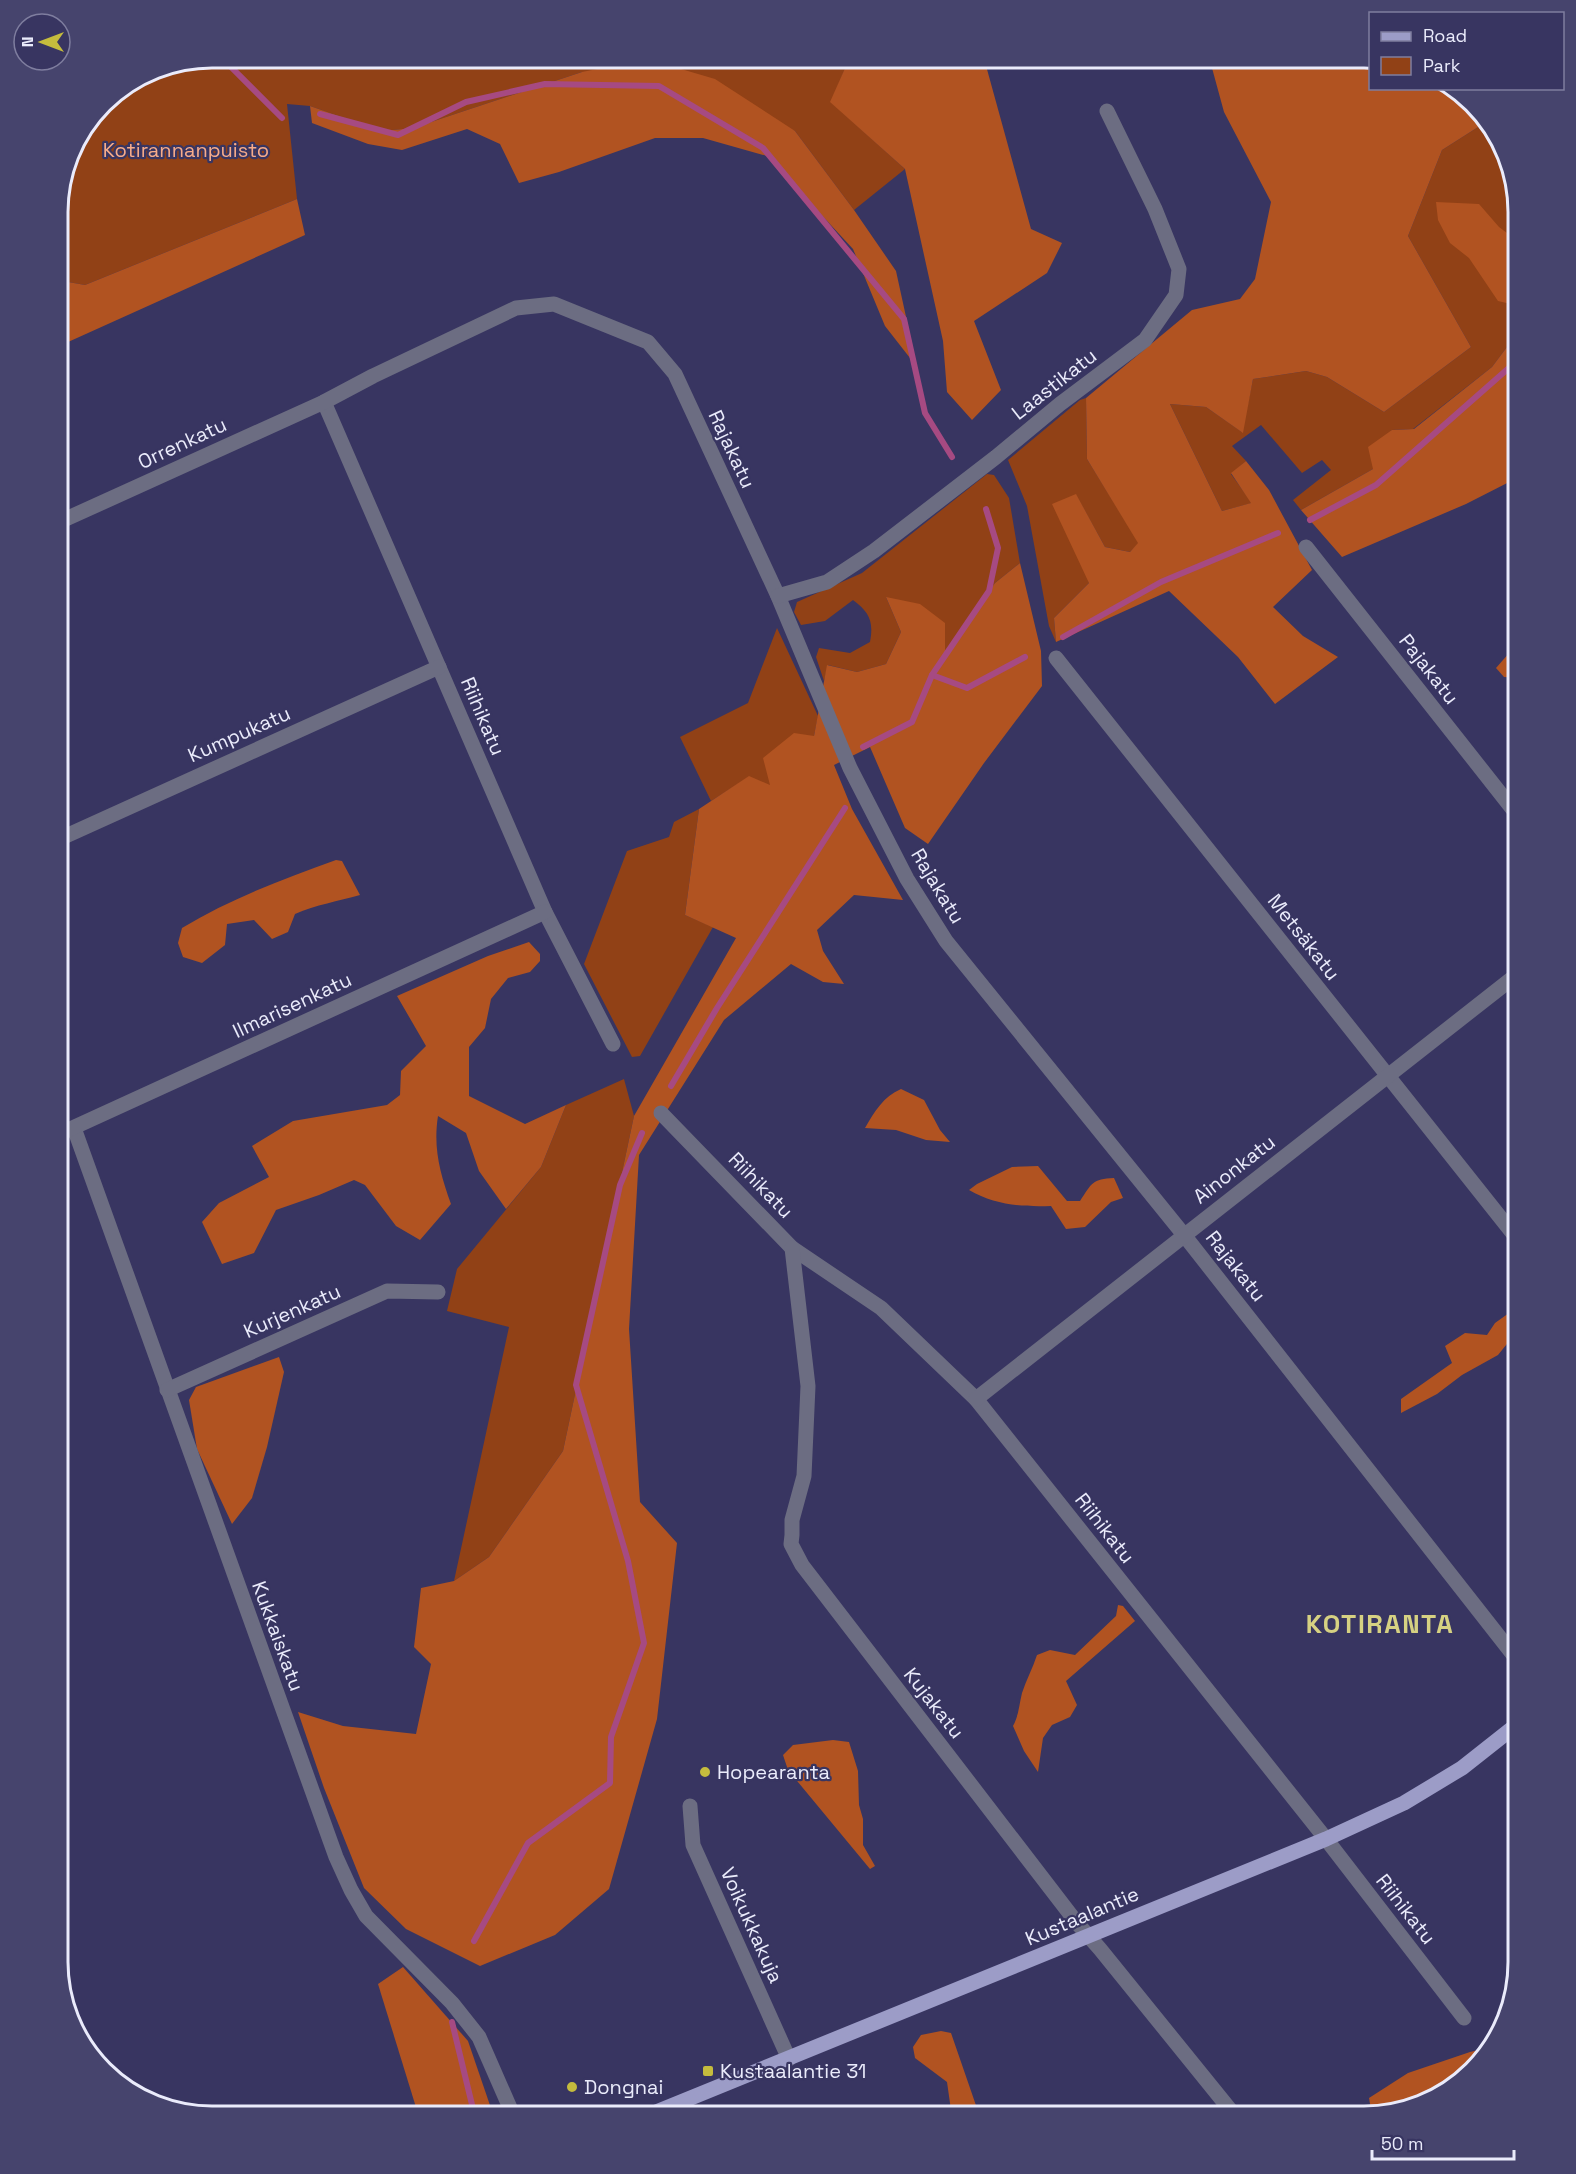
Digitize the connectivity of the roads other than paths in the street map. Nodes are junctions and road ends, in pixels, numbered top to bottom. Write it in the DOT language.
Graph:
graph roads {
  1 [pos="1107,111"];
  2 [pos="324,402"];
  3 [pos="68,519"];
  4 [pos="1306,547"];
  5 [pos="778,596"];
  6 [pos="1056,658"];
  7 [pos="439,667"];
  8 [pos="1508,803"];
  9 [pos="68,835"];
  10 [pos="545,912"];
  11 [pos="1508,982"];
  12 [pos="613,1044"];
  13 [pos="1386,1076"];
  14 [pos="662,1113"];
  15 [pos="74,1128"];
  16 [pos="67,1131"];
  17 [pos="1508,1227"];
  18 [pos="1184,1235"];
  19 [pos="792,1248"];
  20 [pos="438,1292"];
  21 [pos="167,1390"];
  22 [pos="976,1399"];
  23 [pos="1508,1648"];
  24 [pos="1508,1732"];
  25 [pos="690,1806"];
  26 [pos="1326,1839"];
  27 [pos="1088,1936"];
  28 [pos="1464,2018"];
  29 [pos="789,2059"];
  30 [pos="509,2106"];
  31 [pos="672,2106"];
  32 [pos="1227,2106"];
  1 -- 5 [label="street, Laastikatu"];
  2 -- 3 [label="street, Orrenkatu"];
  2 -- 5 [label="street, Rajakatu"];
  2 -- 7 [label="street, Riihikatu"];
  4 -- 8 [label="street, Pajakatu"];
  5 -- 18 [label="street, Rajakatu"];
  6 -- 13 [label="street, Metsäkatu"];
  7 -- 9 [label="street, Kumpukatu"];
  7 -- 10 [label="street, Riihikatu"];
  10 -- 12 [label="street, Riihikatu"];
  10 -- 15 [label="street, Ilmarisenkatu"];
  11 -- 13 [label="street, Ainonkatu"];
  13 -- 17 [label="street, Metsäkatu"];
  13 -- 18 [label="street, Ainonkatu"];
  14 -- 19 [label="street, Riihikatu"];
  15 -- 16 [label="street, Ilmarisenkatu"];
  15 -- 21 [label="street, Kukkaiskatu"];
  18 -- 22 [label="street, Ainonkatu"];
  18 -- 23 [label="street, Rajakatu"];
  19 -- 22 [label="street, Riihikatu"];
  19 -- 27 [label="street, Kujakatu"];
  20 -- 21 [label="street, Kurjenkatu"];
  21 -- 30 [label="street, Kukkaiskatu"];
  22 -- 26 [label="street, Riihikatu"];
  24 -- 26 [label="main road, Kustaalantie"];
  25 -- 29 [label="street, Voikukkakuja"];
  26 -- 27 [label="main road, Kustaalantie"];
  26 -- 28 [label="street, Riihikatu"];
  27 -- 29 [label="main road, Kustaalantie"];
  27 -- 32 [label="street, Kujakatu"];
  29 -- 31 [label="main road, Kustaalantie"];
}
